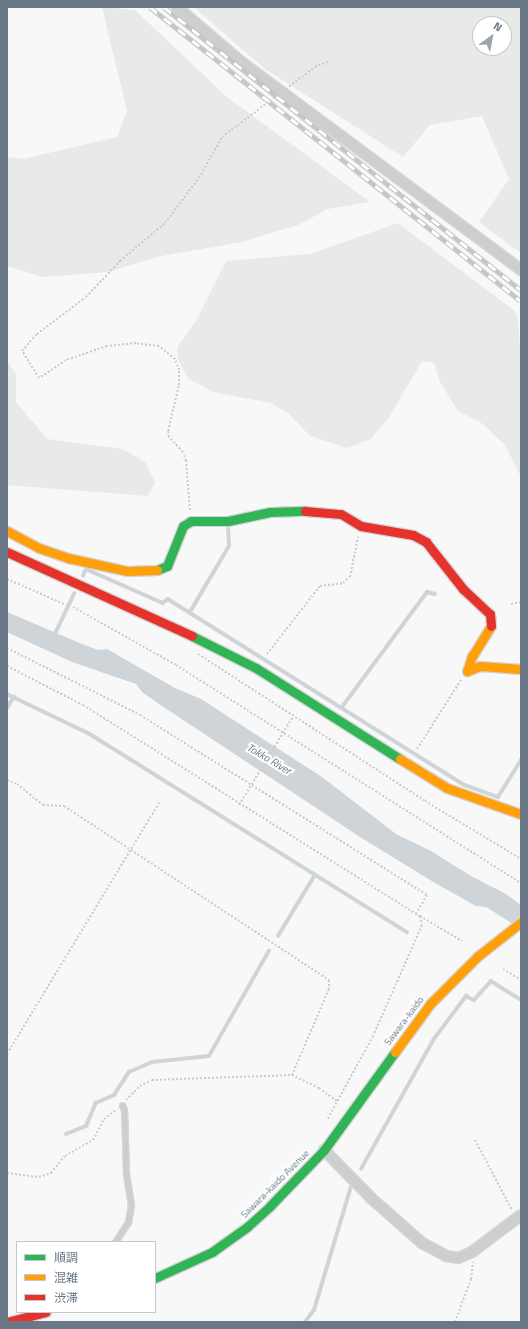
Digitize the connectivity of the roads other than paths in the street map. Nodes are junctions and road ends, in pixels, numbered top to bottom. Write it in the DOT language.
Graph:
graph roads {
  1 [pos="176,7"];
  2 [pos="521,270"];
  3 [pos="7,531"];
  4 [pos="7,552"];
  5 [pos="521,669"];
  6 [pos="521,814"];
  7 [pos="521,922"];
  8 [pos="122,1105"];
  9 [pos="324,1150"];
  10 [pos="519,1217"];
  11 [pos="116,1241"];
  12 [pos="156,1278"];
  13 [pos="39,1313"];
  14 [pos="7,1322"];
  1 -- 2 [label="street"];
  3 -- 5 [label="main road"];
  4 -- 6 [label="main road"];
  7 -- 9 [label="main road, Sawara-kaido"];
  8 -- 11 [label="lane"];
  9 -- 10 [label="street"];
  9 -- 12 [label="main road, Sawara-kaido Avenue"];
  13 -- 14 [label="main road"];
}
